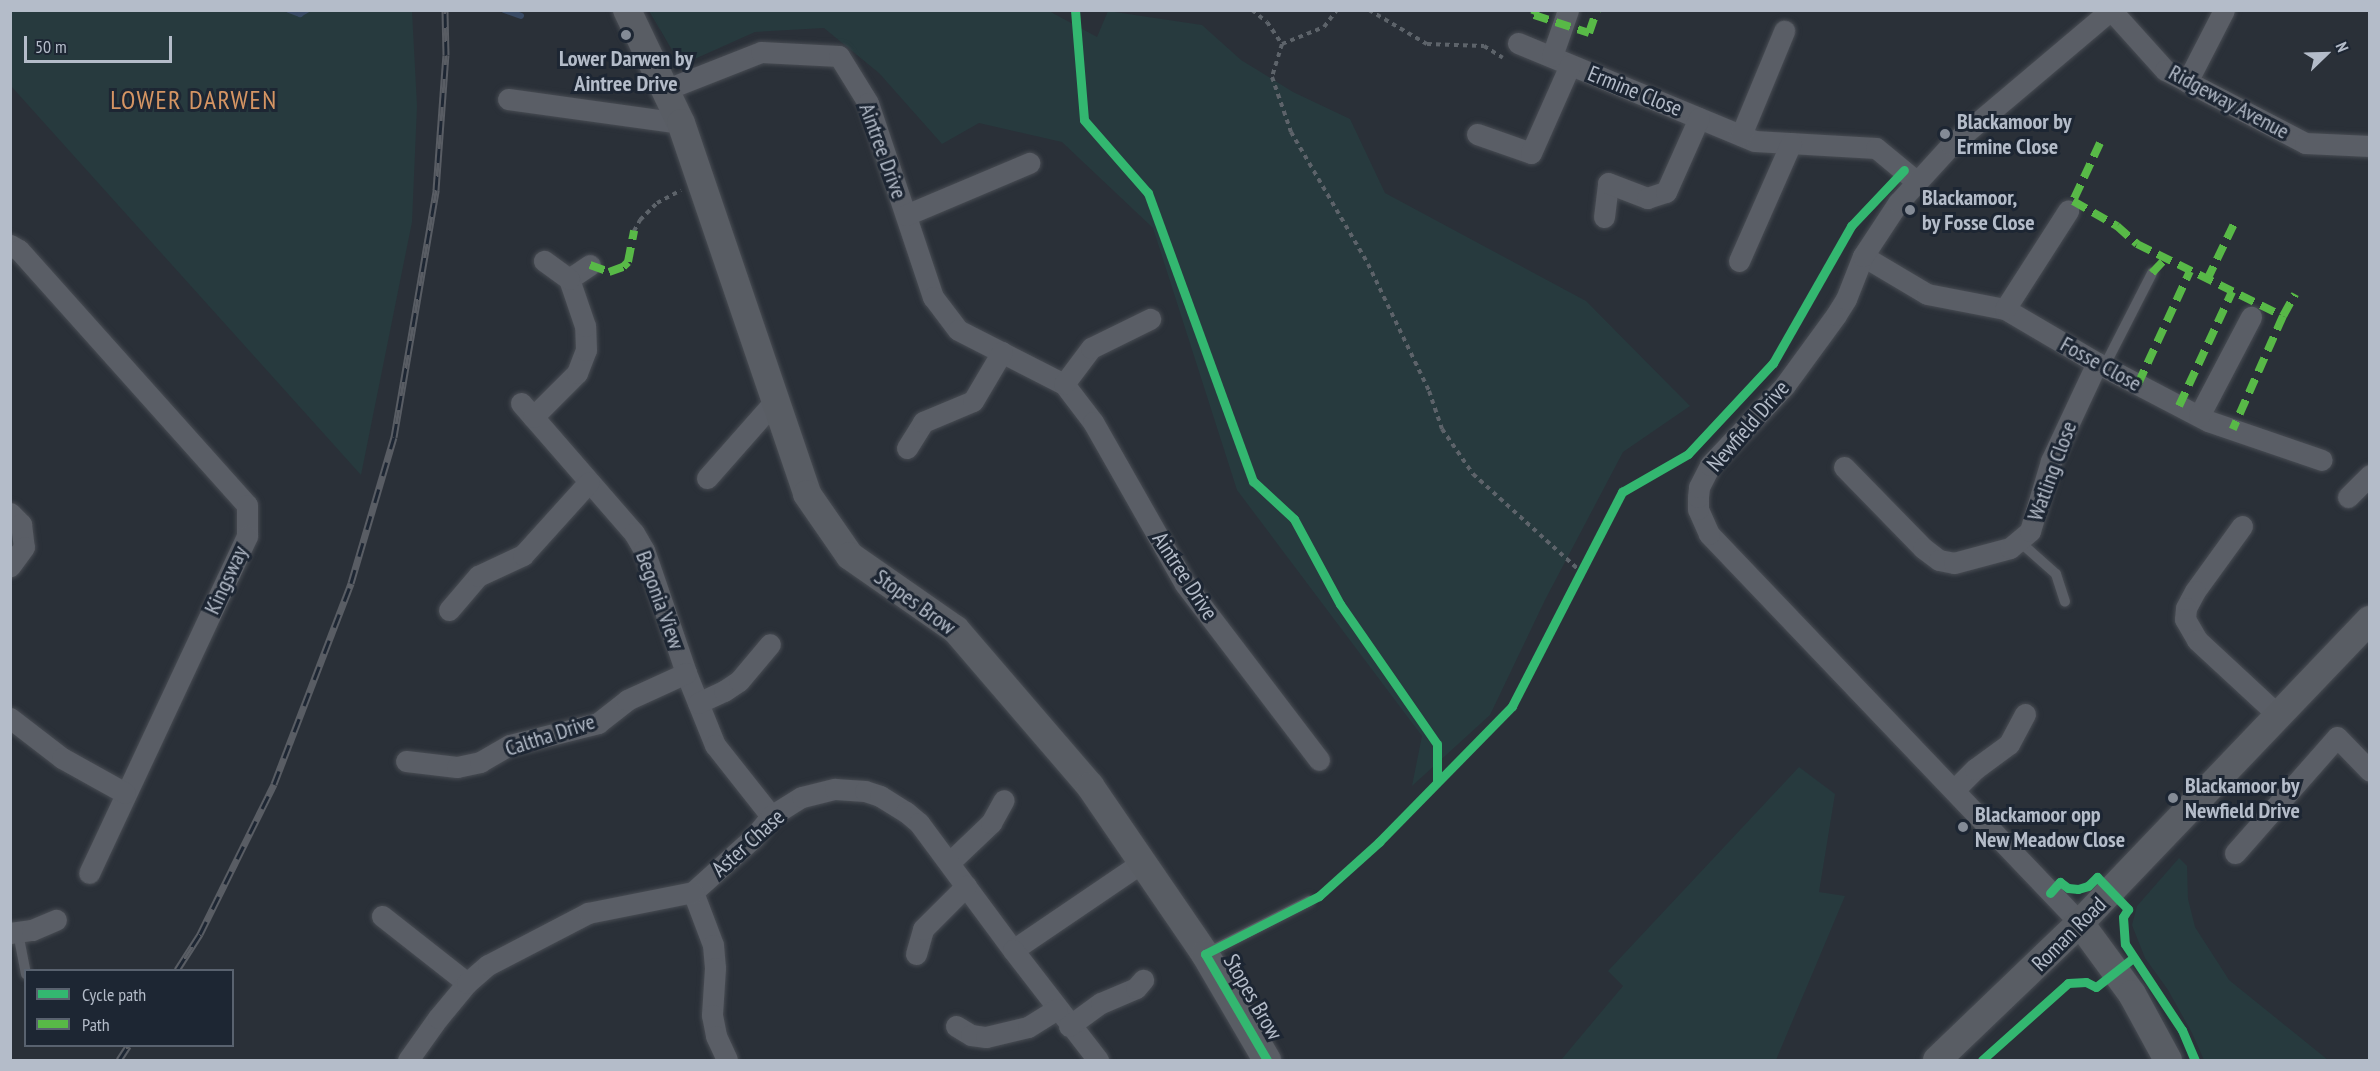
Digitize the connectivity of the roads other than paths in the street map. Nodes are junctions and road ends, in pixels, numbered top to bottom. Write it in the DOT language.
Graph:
graph roads {
  1 [pos="627,10"];
  2 [pos="1568,10"];
  3 [pos="2111,10"];
  4 [pos="2224,10"];
  5 [pos="1784,31"];
  6 [pos="1518,43"];
  7 [pos="1561,60"];
  8 [pos="2187,82"];
  9 [pos="667,89"];
  10 [pos="508,99"];
  11 [pos="1699,118"];
  12 [pos="681,123"];
  13 [pos="1477,134"];
  14 [pos="1741,135"];
  15 [pos="1791,143"];
  16 [pos="2370,147"];
  17 [pos="1029,163"];
  18 [pos="1916,181"];
  19 [pos="2068,212"];
  20 [pos="906,215"];
  21 [pos="1604,217"];
  22 [pos="10,245"];
  23 [pos="1863,256"];
  24 [pos="544,261"];
  25 [pos="1739,261"];
  26 [pos="590,265"];
  27 [pos="2152,273"];
  28 [pos="569,279"];
  29 [pos="2005,309"];
  30 [pos="2251,317"];
  31 [pos="1150,319"];
  32 [pos="1002,352"];
  33 [pos="2101,365"];
  34 [pos="1064,384"];
  35 [pos="774,402"];
  36 [pos="2199,416"];
  37 [pos="907,448"];
  38 [pos="2322,460"];
  39 [pos="1844,467"];
  40 [pos="2370,476"];
  41 [pos="707,478"];
  42 [pos="588,482"];
  43 [pos="2348,497"];
  44 [pos="10,513"];
  45 [pos="2242,526"];
  46 [pos="2020,542"];
  47 [pos="10,566"];
  48 [pos="2064,602"];
  49 [pos="449,610"];
  50 [pos="2370,620"];
  51 [pos="770,644"];
  52 [pos="686,674"];
  53 [pos="698,703"];
  54 [pos="2025,714"];
  55 [pos="2279,716"];
  56 [pos="10,718"];
  57 [pos="1319,760"];
  58 [pos="406,761"];
  59 [pos="2370,771"];
  60 [pos="1954,790"];
  61 [pos="125,793"];
  62 [pos="1004,800"];
  63 [pos="771,816"];
  64 [pos="2235,853"];
  65 [pos="1144,861"];
  66 [pos="951,862"];
  67 [pos="89,873"];
  68 [pos="966,886"];
  69 [pos="693,892"];
  70 [pos="1309,901"];
  71 [pos="382,916"];
  72 [pos="56,920"];
  73 [pos="2080,923"];
  74 [pos="14,933"];
  75 [pos="1013,950"];
  76 [pos="916,954"];
  77 [pos="1205,954"];
  78 [pos="25,969"];
  79 [pos="1143,980"];
  80 [pos="467,983"];
  81 [pos="1057,1009"];
  82 [pos="956,1026"];
  83 [pos="1070,1026"];
  84 [pos="408,1060"];
  85 [pos="727,1060"];
  86 [pos="1098,1060"];
  87 [pos="1266,1060"];
  88 [pos="1937,1060"];
  89 [pos="2168,1060"];
  1 -- 9 [label="main road, Stopes Brow"];
  2 -- 7 [label="street, Ermine Close"];
  3 -- 8 [label="street, Ridgeway Avenue"];
  3 -- 18 [label="street, Newfield Drive"];
  4 -- 8 [label="street"];
  5 -- 14 [label="street"];
  6 -- 7 [label="street, Ermine Close"];
  7 -- 11 [label="street, Ermine Close"];
  7 -- 13 [label="street, Ermine Close"];
  8 -- 16 [label="street, Ridgeway Avenue"];
  9 -- 12 [label="main road, Stopes Brow"];
  9 -- 20 [label="street, Aintree Drive"];
  10 -- 12 [label="street"];
  11 -- 14 [label="street, Ermine Close"];
  11 -- 21 [label="street, Ermine Close"];
  12 -- 35 [label="main road, Stopes Brow"];
  14 -- 15 [label="street, Ermine Close"];
  15 -- 18 [label="street, Ermine Close"];
  15 -- 25 [label="street"];
  17 -- 20 [label="street, Aintree Drive"];
  18 -- 23 [label="street, Newfield Drive"];
  19 -- 29 [label="street"];
  20 -- 32 [label="street, Aintree Drive"];
  22 -- 61 [label="street, Kingsway"];
  23 -- 29 [label="street, Fosse Close"];
  23 -- 60 [label="street, Newfield Drive"];
  24 -- 28 [label="street"];
  26 -- 28 [label="street"];
  27 -- 33 [label="lane"];
  28 -- 42 [label="street, Begonia View"];
  29 -- 33 [label="street, Fosse Close"];
  30 -- 36 [label="street"];
  31 -- 34 [label="street"];
  32 -- 34 [label="street, Aintree Drive"];
  32 -- 37 [label="street"];
  33 -- 36 [label="street, Fosse Close"];
  33 -- 46 [label="street, Watling Close"];
  34 -- 57 [label="street, Aintree Drive"];
  35 -- 41 [label="street"];
  35 -- 65 [label="main road, Stopes Brow"];
  36 -- 38 [label="street, Fosse Close"];
  39 -- 46 [label="street, Watling Close"];
  40 -- 43 [label="street"];
  42 -- 49 [label="street"];
  42 -- 52 [label="street, Begonia View"];
  44 -- 47 [label="street"];
  45 -- 55 [label="street"];
  46 -- 48 [label="lane"];
  50 -- 55 [label="main road, Roman Road"];
  51 -- 53 [label="street"];
  52 -- 53 [label="street, Begonia View"];
  52 -- 58 [label="street, Caltha Drive"];
  53 -- 63 [label="street, Begonia View"];
  54 -- 60 [label="street"];
  55 -- 73 [label="main road, Roman Road"];
  56 -- 61 [label="street"];
  59 -- 64 [label="street"];
  60 -- 73 [label="street, Newfield Drive"];
  61 -- 67 [label="street, Kingsway"];
  62 -- 66 [label="street"];
  63 -- 66 [label="street, Aster Chase"];
  63 -- 69 [label="street, Aster Chase"];
  65 -- 75 [label="street"];
  65 -- 77 [label="main road, Stopes Brow"];
  66 -- 68 [label="street, Aster Chase"];
  68 -- 75 [label="street, Aster Chase"];
  68 -- 76 [label="street"];
  69 -- 80 [label="street"];
  69 -- 85 [label="street, Aster Chase"];
  70 -- 77 [label="lane"];
  71 -- 80 [label="street"];
  72 -- 74 [label="street"];
  73 -- 88 [label="main road, Roman Road"];
  73 -- 89 [label="main road"];
  74 -- 78 [label="lane"];
  75 -- 81 [label="street, Aster Chase"];
  77 -- 87 [label="main road, Stopes Brow"];
  79 -- 83 [label="street"];
  80 -- 84 [label="street"];
  81 -- 82 [label="street"];
  81 -- 83 [label="street, Aster Chase"];
  83 -- 86 [label="street, Aster Chase"];
}
